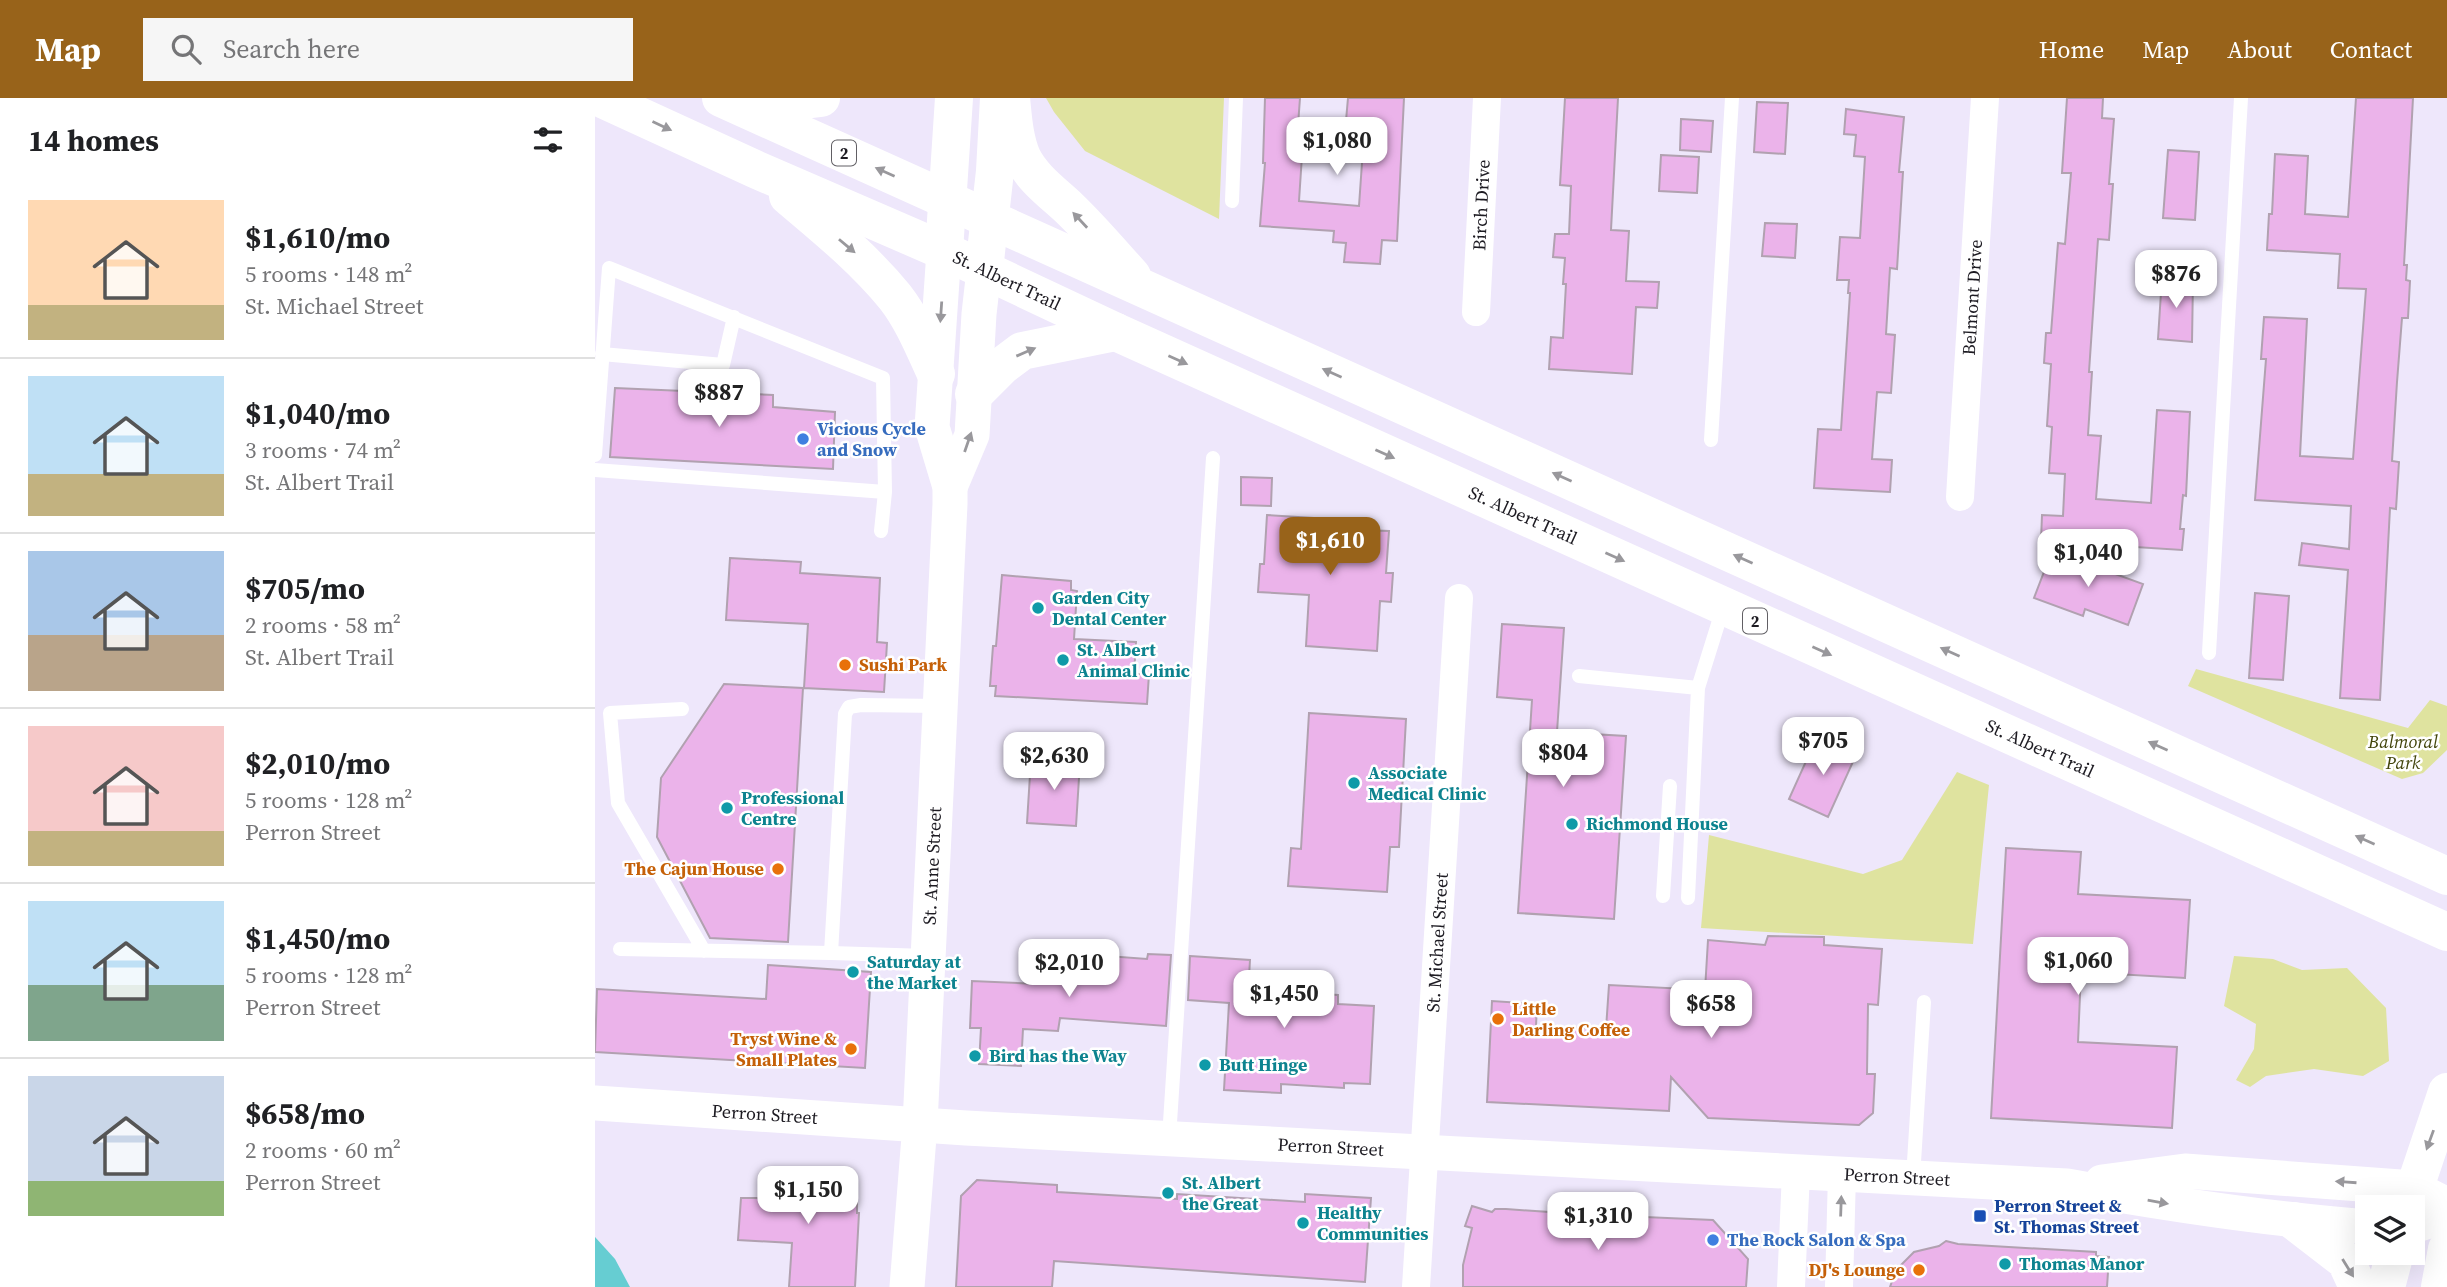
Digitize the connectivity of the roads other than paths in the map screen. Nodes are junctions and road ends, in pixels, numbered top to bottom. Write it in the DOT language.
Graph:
graph roads {
  1 [pos="600,98"];
  2 [pos="821,98"];
  3 [pos="954,98"];
  4 [pos="999,98"];
  5 [pos="1010,98"];
  6 [pos="1236,98"];
  7 [pos="1487,98"];
  8 [pos="1732,98"];
  9 [pos="1985,98"];
  10 [pos="2241,98"];
  11 [pos="731,103"];
  12 [pos="757,170"];
  13 [pos="947,200"];
  14 [pos="1232,201"];
  15 [pos="989,219"];
  16 [pos="944,251"];
  17 [pos="984,271"];
  18 [pos="1143,288"];
  19 [pos="1476,312"];
  20 [pos="734,317"];
  21 [pos="1115,332"];
  22 [pos="602,354"];
  23 [pos="936,374"];
  24 [pos="974,394"];
  25 [pos="1711,440"];
  26 [pos="595,455"];
  27 [pos="1213,458"];
  28 [pos="595,470"];
  29 [pos="950,486"];
  30 [pos="885,492"];
  31 [pos="1960,497"];
  32 [pos="881,531"];
  33 [pos="1459,598"];
  34 [pos="1723,607"];
  35 [pos="2209,653"];
  36 [pos="1579,676"];
  37 [pos="1698,688"];
  38 [pos="942,706"];
  39 [pos="682,709"];
  40 [pos="1670,786"];
  41 [pos="1665,849"];
  42 [pos="1690,851"];
  43 [pos="2437,872"];
  44 [pos="1663,895"];
  45 [pos="1688,898"];
  46 [pos="2447,932"];
  47 [pos="620,949"];
  48 [pos="704,951"];
  49 [pos="831,953"];
  50 [pos="929,956"];
  51 [pos="1924,1002"];
  52 [pos="2447,1092"];
  53 [pos="595,1103"];
  54 [pos="921,1124"];
  55 [pos="1169,1139"];
  56 [pos="1424,1152"];
  57 [pos="1796,1172"];
  58 [pos="1842,1174"];
  59 [pos="1913,1178"];
  60 [pos="2067,1186"];
  61 [pos="2382,1195"];
  62 [pos="2424,1195"];
  63 [pos="2447,1215"];
  64 [pos="2294,1221"];
  65 [pos="2425,1222"];
  66 [pos="2355,1226"];
  67 [pos="2447,1249"];
  68 [pos="2392,1265"];
  69 [pos="907,1287"];
  70 [pos="1416,1287"];
  71 [pos="1791,1287"];
  72 [pos="1839,1287"];
  73 [pos="2358,1287"];
  74 [pos="2386,1287"];
  75 [pos="2440,1287"];
  1 -- 12 [label="main road, St. Albert Trail / 2, one-way"];
  2 -- 11 [label="main road"];
  3 -- 13 [label="main road"];
  4 -- 15 [label="main road"];
  18 -- 5 [label="main road, one-way"];
  6 -- 14 [label="lane"];
  7 -- 19 [label="street, Birch Drive"];
  8 -- 25 [label="lane"];
  9 -- 31 [label="street, Belmont Drive"];
  10 -- 35 [label="lane"];
  13 -- 11 [label="main road, 2, one-way"];
  12 -- 16 [label="main road, St. Albert Trail / 2"];
  12 -- 23 [label="main road, one-way"];
  13 -- 15 [label="main road, 2"];
  13 -- 16 [label="main road"];
  15 -- 17 [label="main road"];
  15 -- 18 [label="main road, 2"];
  16 -- 17 [label="main road, St. Albert Trail / 2"];
  16 -- 23 [label="street, St. Anne Street, one-way"];
  17 -- 21 [label="main road, St. Albert Trail / 2"];
  17 -- 24 [label="street, St. Anne Street"];
  43 -- 18 [label="main road, 2, one-way"];
  20 -- 22 [label="lane"];
  20 -- 22 [label="lane"];
  20 -- 30 [label="lane"];
  24 -- 21 [label="main road, one-way"];
  21 -- 34 [label="main road, St. Albert Trail / 2, one-way"];
  22 -- 26 [label="lane"];
  23 -- 29 [label="street, St. Anne Street"];
  29 -- 24 [label="street, St. Anne Street, one-way"];
  27 -- 55 [label="lane"];
  28 -- 30 [label="lane"];
  29 -- 38 [label="street, St. Anne Street"];
  30 -- 32 [label="lane"];
  33 -- 56 [label="street, St. Michael Street"];
  34 -- 37 [label="lane"];
  34 -- 46 [label="main road, St. Albert Trail / 2, one-way"];
  36 -- 37 [label="lane"];
  37 -- 42 [label="lane"];
  38 -- 49 [label="lane"];
  38 -- 50 [label="street, St. Anne Street"];
  39 -- 48 [label="lane"];
  40 -- 41 [label="lane"];
  41 -- 42 [label="lane"];
  41 -- 44 [label="lane"];
  42 -- 45 [label="lane"];
  47 -- 48 [label="lane"];
  48 -- 49 [label="lane"];
  49 -- 50 [label="lane"];
  50 -- 54 [label="street, St. Anne Street"];
  51 -- 59 [label="lane"];
  52 -- 62 [label="main road, one-way"];
  53 -- 54 [label="street, Perron Street"];
  54 -- 55 [label="street, Perron Street"];
  54 -- 69 [label="street, St. Anne Street"];
  55 -- 56 [label="street, Perron Street"];
  56 -- 57 [label="street, Perron Street"];
  56 -- 70 [label="street, St. Michael Street"];
  57 -- 58 [label="street, Perron Street"];
  57 -- 71 [label="street"];
  58 -- 59 [label="street, Perron Street"];
  72 -- 58 [label="street, one-way"];
  59 -- 60 [label="street, Perron Street"];
  61 -- 60 [label="street, Perron Street, one-way"];
  60 -- 64 [label="street, Perron Street, one-way"];
  63 -- 65 [label="street"];
  64 -- 66 [label="street, Perron Street"];
  64 -- 73 [label="main road, one-way"];
  67 -- 75 [label="main road"];
  68 -- 74 [label="main road"];
}
